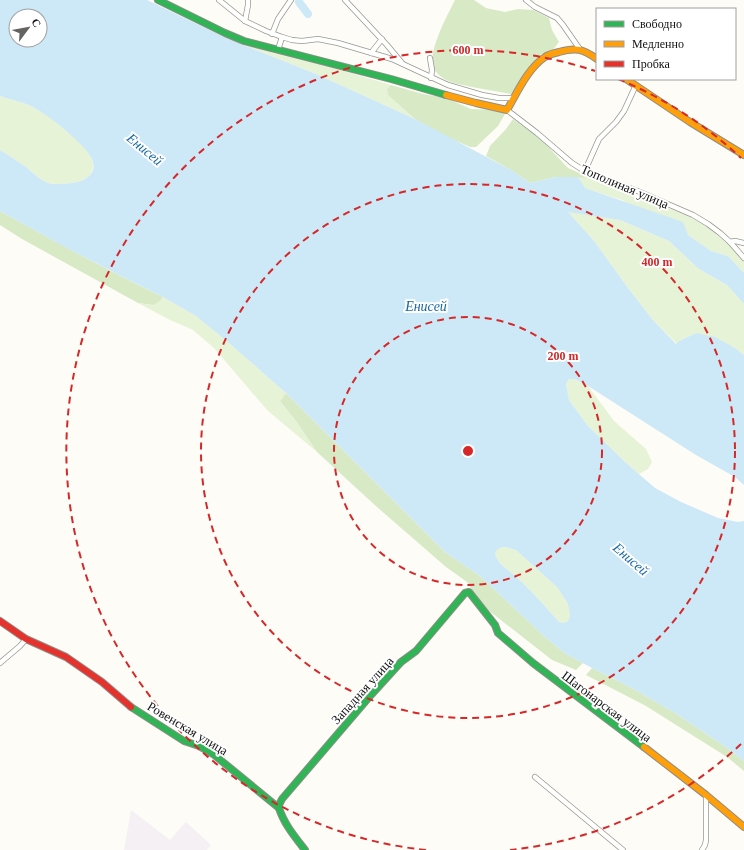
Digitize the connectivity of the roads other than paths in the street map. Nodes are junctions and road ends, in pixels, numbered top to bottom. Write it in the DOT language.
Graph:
graph roads {
  1 [pos="158,0"];
  2 [pos="219,0"];
  3 [pos="248,0"];
  4 [pos="291,0"];
  5 [pos="345,0"];
  6 [pos="526,0"];
  7 [pos="245,20"];
  8 [pos="272,34"];
  9 [pos="282,37"];
  10 [pos="382,39"];
  11 [pos="578,48"];
  12 [pos="278,50"];
  13 [pos="371,53"];
  14 [pos="430,58"];
  15 [pos="596,58"];
  16 [pos="403,64"];
  17 [pos="430,78"];
  18 [pos="628,80"];
  19 [pos="636,85"];
  20 [pos="514,98"];
  21 [pos="507,110"];
  22 [pos="744,155"];
  23 [pos="583,170"];
  24 [pos="730,242"];
  25 [pos="744,243"];
  26 [pos="744,258"];
  27 [pos="468,592"];
  28 [pos="0,621"];
  29 [pos="26,639"];
  30 [pos="0,663"];
  31 [pos="535,777"];
  32 [pos="706,795"];
  33 [pos="279,808"];
  34 [pos="744,827"];
  35 [pos="305,850"];
  36 [pos="623,850"];
  37 [pos="702,850"];
  1 -- 12 [label="street"];
  2 -- 7 [label="street"];
  3 -- 7 [label="street"];
  4 -- 8 [label="street"];
  5 -- 10 [label="street"];
  6 -- 11 [label="street"];
  7 -- 8 [label="street"];
  8 -- 9 [label="street"];
  9 -- 12 [label="street"];
  9 -- 13 [label="street"];
  10 -- 13 [label="street"];
  10 -- 16 [label="street"];
  11 -- 15 [label="street"];
  11 -- 20 [label="street"];
  12 -- 21 [label="street"];
  13 -- 16 [label="street"];
  14 -- 17 [label="street"];
  16 -- 17 [label="street"];
  17 -- 20 [label="street"];
  18 -- 19 [label="street"];
  19 -- 22 [label="street"];
  19 -- 23 [label="street"];
  20 -- 21 [label="street"];
  21 -- 23 [label="street, Тополиная улица"];
  23 -- 24 [label="street, Тополиная улица"];
  24 -- 25 [label="street"];
  24 -- 26 [label="street, Тополиная улица"];
  27 -- 32 [label="street, Шагонарская улица"];
  27 -- 33 [label="street, Западная улица"];
  28 -- 29 [label="street, Ровенская улица"];
  29 -- 30 [label="street"];
  29 -- 33 [label="street, Ровенская улица"];
  31 -- 36 [label="street"];
  32 -- 34 [label="street, Шагонарская улица"];
  32 -- 37 [label="street"];
  33 -- 35 [label="street, Ровенская улица"];
}
